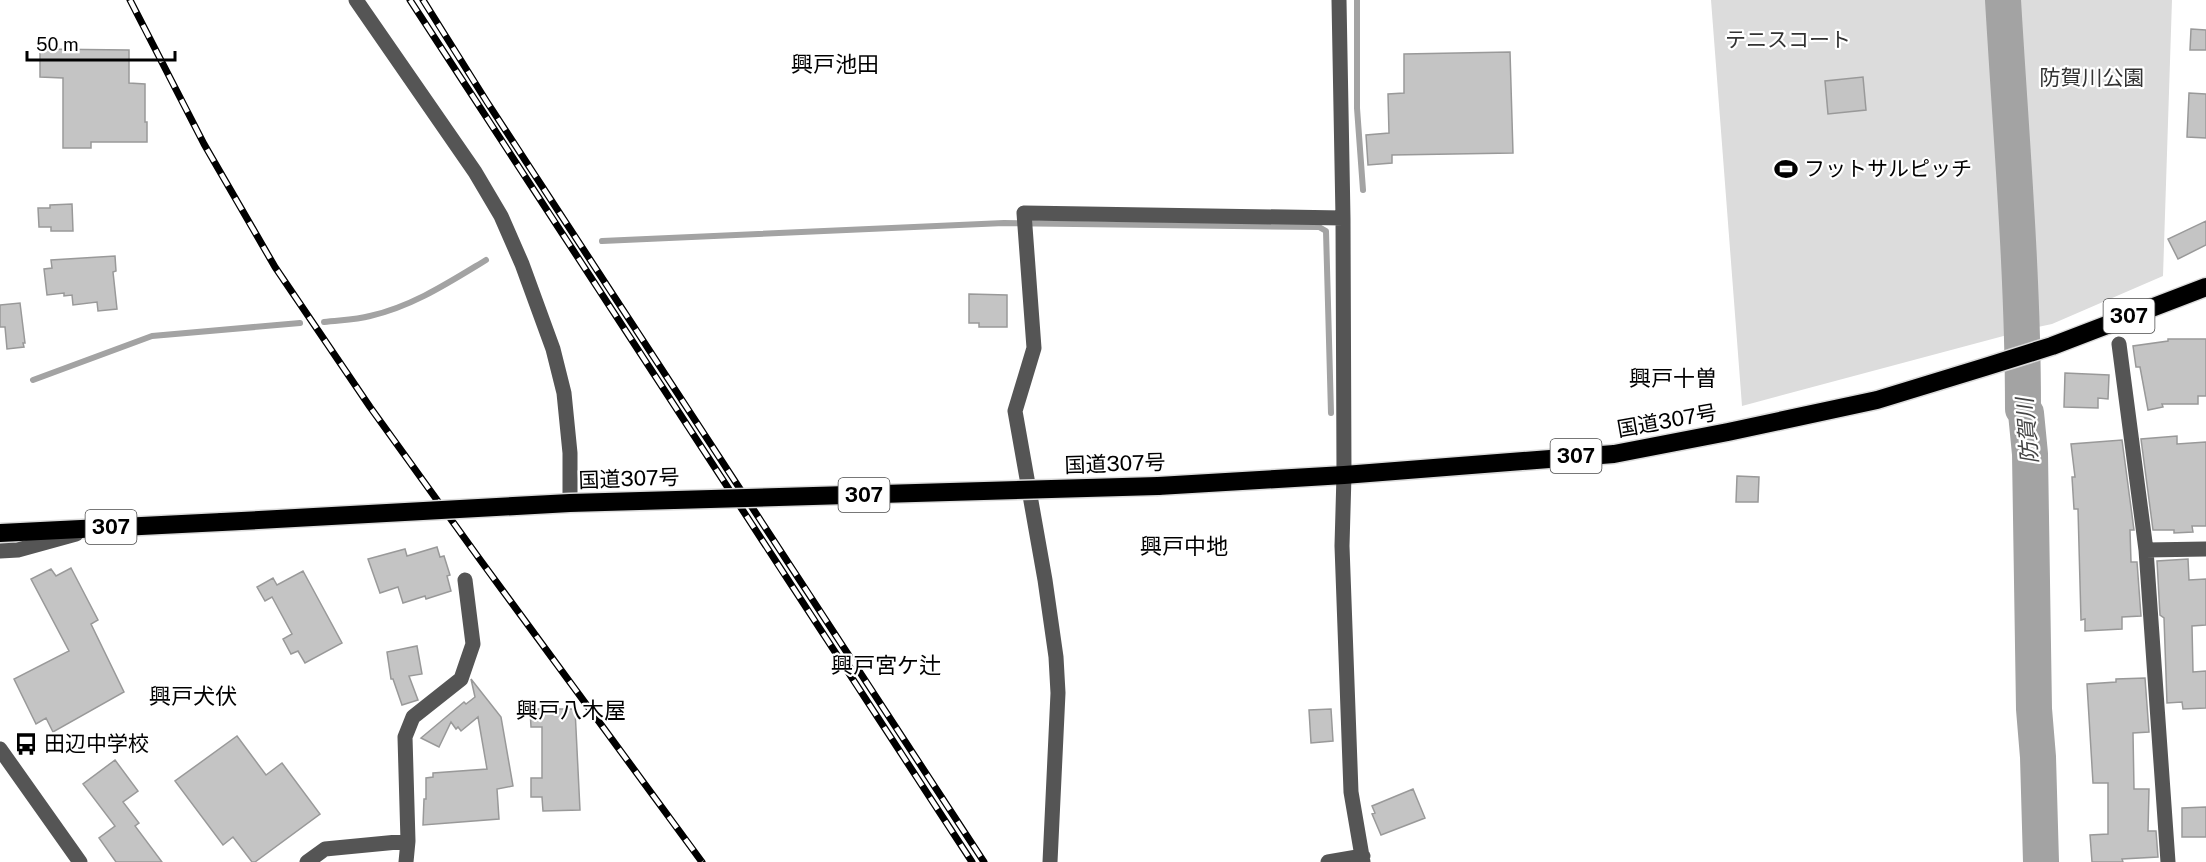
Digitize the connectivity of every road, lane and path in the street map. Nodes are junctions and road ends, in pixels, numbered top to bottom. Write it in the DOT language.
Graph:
graph roads {
  1 [pos="356,0"];
  2 [pos="1339,0"];
  3 [pos="1343,218"];
  4 [pos="2206,287"];
  5 [pos="2119,344"];
  6 [pos="1344,475"];
  7 [pos="570,503"];
  8 [pos="94,528"];
  9 [pos="0,533"];
  10 [pos="2206,549"];
  11 [pos="2146,550"];
  12 [pos="0,551"];
  13 [pos="465,580"];
  14 [pos="0,749"];
  15 [pos="408,841"];
  16 [pos="1363,859"];
  17 [pos="80,862"];
  18 [pos="307,862"];
  19 [pos="406,862"];
  20 [pos="1050,862"];
  21 [pos="1328,862"];
  22 [pos="2168,862"];
  1 -- 7 [label="street"];
  2 -- 3 [label="street"];
  3 -- 6 [label="street"];
  3 -- 20 [label="street"];
  4 -- 6 [label="highway, 国道307号 / 307"];
  5 -- 11 [label="street"];
  6 -- 7 [label="highway, 国道307号 / 307, bridge"];
  6 -- 16 [label="street"];
  7 -- 8 [label="highway, 国道307号 / 307, bridge"];
  8 -- 9 [label="highway, 国道307号 / 307"];
  8 -- 12 [label="street"];
  10 -- 11 [label="street"];
  11 -- 22 [label="street"];
  13 -- 15 [label="street"];
  14 -- 17 [label="street"];
  15 -- 18 [label="street"];
  15 -- 19 [label="street"];
  16 -- 21 [label="street"];
}
